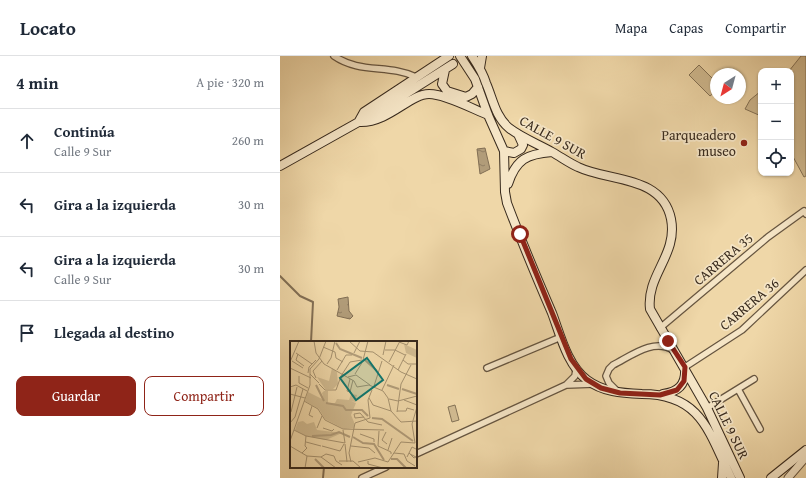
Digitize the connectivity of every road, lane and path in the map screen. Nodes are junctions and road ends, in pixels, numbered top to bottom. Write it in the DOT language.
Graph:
graph roads {
  1 [pos="334,56"];
  2 [pos="449,56"];
  3 [pos="460,56"];
  4 [pos="472,56"];
  5 [pos="482,56"];
  6 [pos="453,64"];
  7 [pos="480,68"];
  8 [pos="445,70"];
  9 [pos="416,77"];
  10 [pos="478,87"];
  11 [pos="488,115"];
  12 [pos="358,122"];
  13 [pos="518,134"];
  14 [pos="504,151"];
  15 [pos="552,152"];
  16 [pos="280,166"];
  17 [pos="505,192"];
  18 [pos="805,213"];
  19 [pos="806,270"];
  20 [pos="660,328"];
  21 [pos="561,337"];
  22 [pos="675,351"];
  23 [pos="685,367"];
  24 [pos="487,368"];
  25 [pos="576,368"];
  26 [pos="754,379"];
  27 [pos="594,384"];
  28 [pos="566,385"];
  29 [pos="738,389"];
  30 [pos="620,393"];
  31 [pos="660,395"];
  32 [pos="707,408"];
  33 [pos="760,429"];
  34 [pos="806,450"];
  35 [pos="417,454"];
  36 [pos="806,457"];
  37 [pos="723,462"];
  38 [pos="384,468"];
  39 [pos="363,478"];
  40 [pos="722,478"];
  41 [pos="738,478"];
  42 [pos="771,478"];
  43 [pos="788,478"];
  1 -- 9 [label="street"];
  2 -- 9 [label="main road"];
  3 -- 10 [label="main road, CALLE 9 SUR"];
  4 -- 7 [label="main road, CALLE 9 SUR"];
  5 -- 7 [label="main road"];
  6 -- 8 [label="main road"];
  7 -- 13 [label="main road, CALLE 9 SUR"];
  8 -- 10 [label="main road"];
  8 -- 12 [label="main road"];
  9 -- 12 [label="main road"];
  10 -- 11 [label="main road, CALLE 9 SUR"];
  11 -- 12 [label="main road"];
  11 -- 14 [label="main road, CALLE 9 SUR"];
  12 -- 16 [label="main road"];
  13 -- 14 [label="main road"];
  13 -- 15 [label="main road, CALLE 9 SUR"];
  14 -- 17 [label="main road, CALLE 9 SUR"];
  15 -- 17 [label="main road"];
  15 -- 20 [label="main road, CALLE 9 SUR"];
  17 -- 21 [label="main road, CALLE 9 SUR"];
  18 -- 20 [label="street, CARRERA 35"];
  19 -- 23 [label="street, CARRERA 36"];
  20 -- 22 [label="main road, CALLE 9 SUR"];
  21 -- 24 [label="street"];
  21 -- 25 [label="main road, CALLE 9 SUR"];
  22 -- 23 [label="main road, CALLE 9 SUR"];
  22 -- 30 [label="street"];
  23 -- 31 [label="main road"];
  23 -- 32 [label="main road, CALLE 9 SUR"];
  25 -- 27 [label="main road, CALLE 9 SUR"];
  25 -- 28 [label="street"];
  26 -- 29 [label="street"];
  27 -- 28 [label="street"];
  27 -- 30 [label="main road, CALLE 9 SUR"];
  28 -- 35 [label="street"];
  29 -- 32 [label="street"];
  29 -- 33 [label="street"];
  30 -- 31 [label="main road, CALLE 9 SUR"];
  31 -- 37 [label="main road, CALLE 9 SUR"];
  32 -- 41 [label="main road, CALLE 9 SUR"];
  34 -- 42 [label="main road"];
  36 -- 43 [label="street"];
  37 -- 40 [label="main road"];
  37 -- 41 [label="main road, CALLE 9 SUR"];
  38 -- 39 [label="street"];
}
